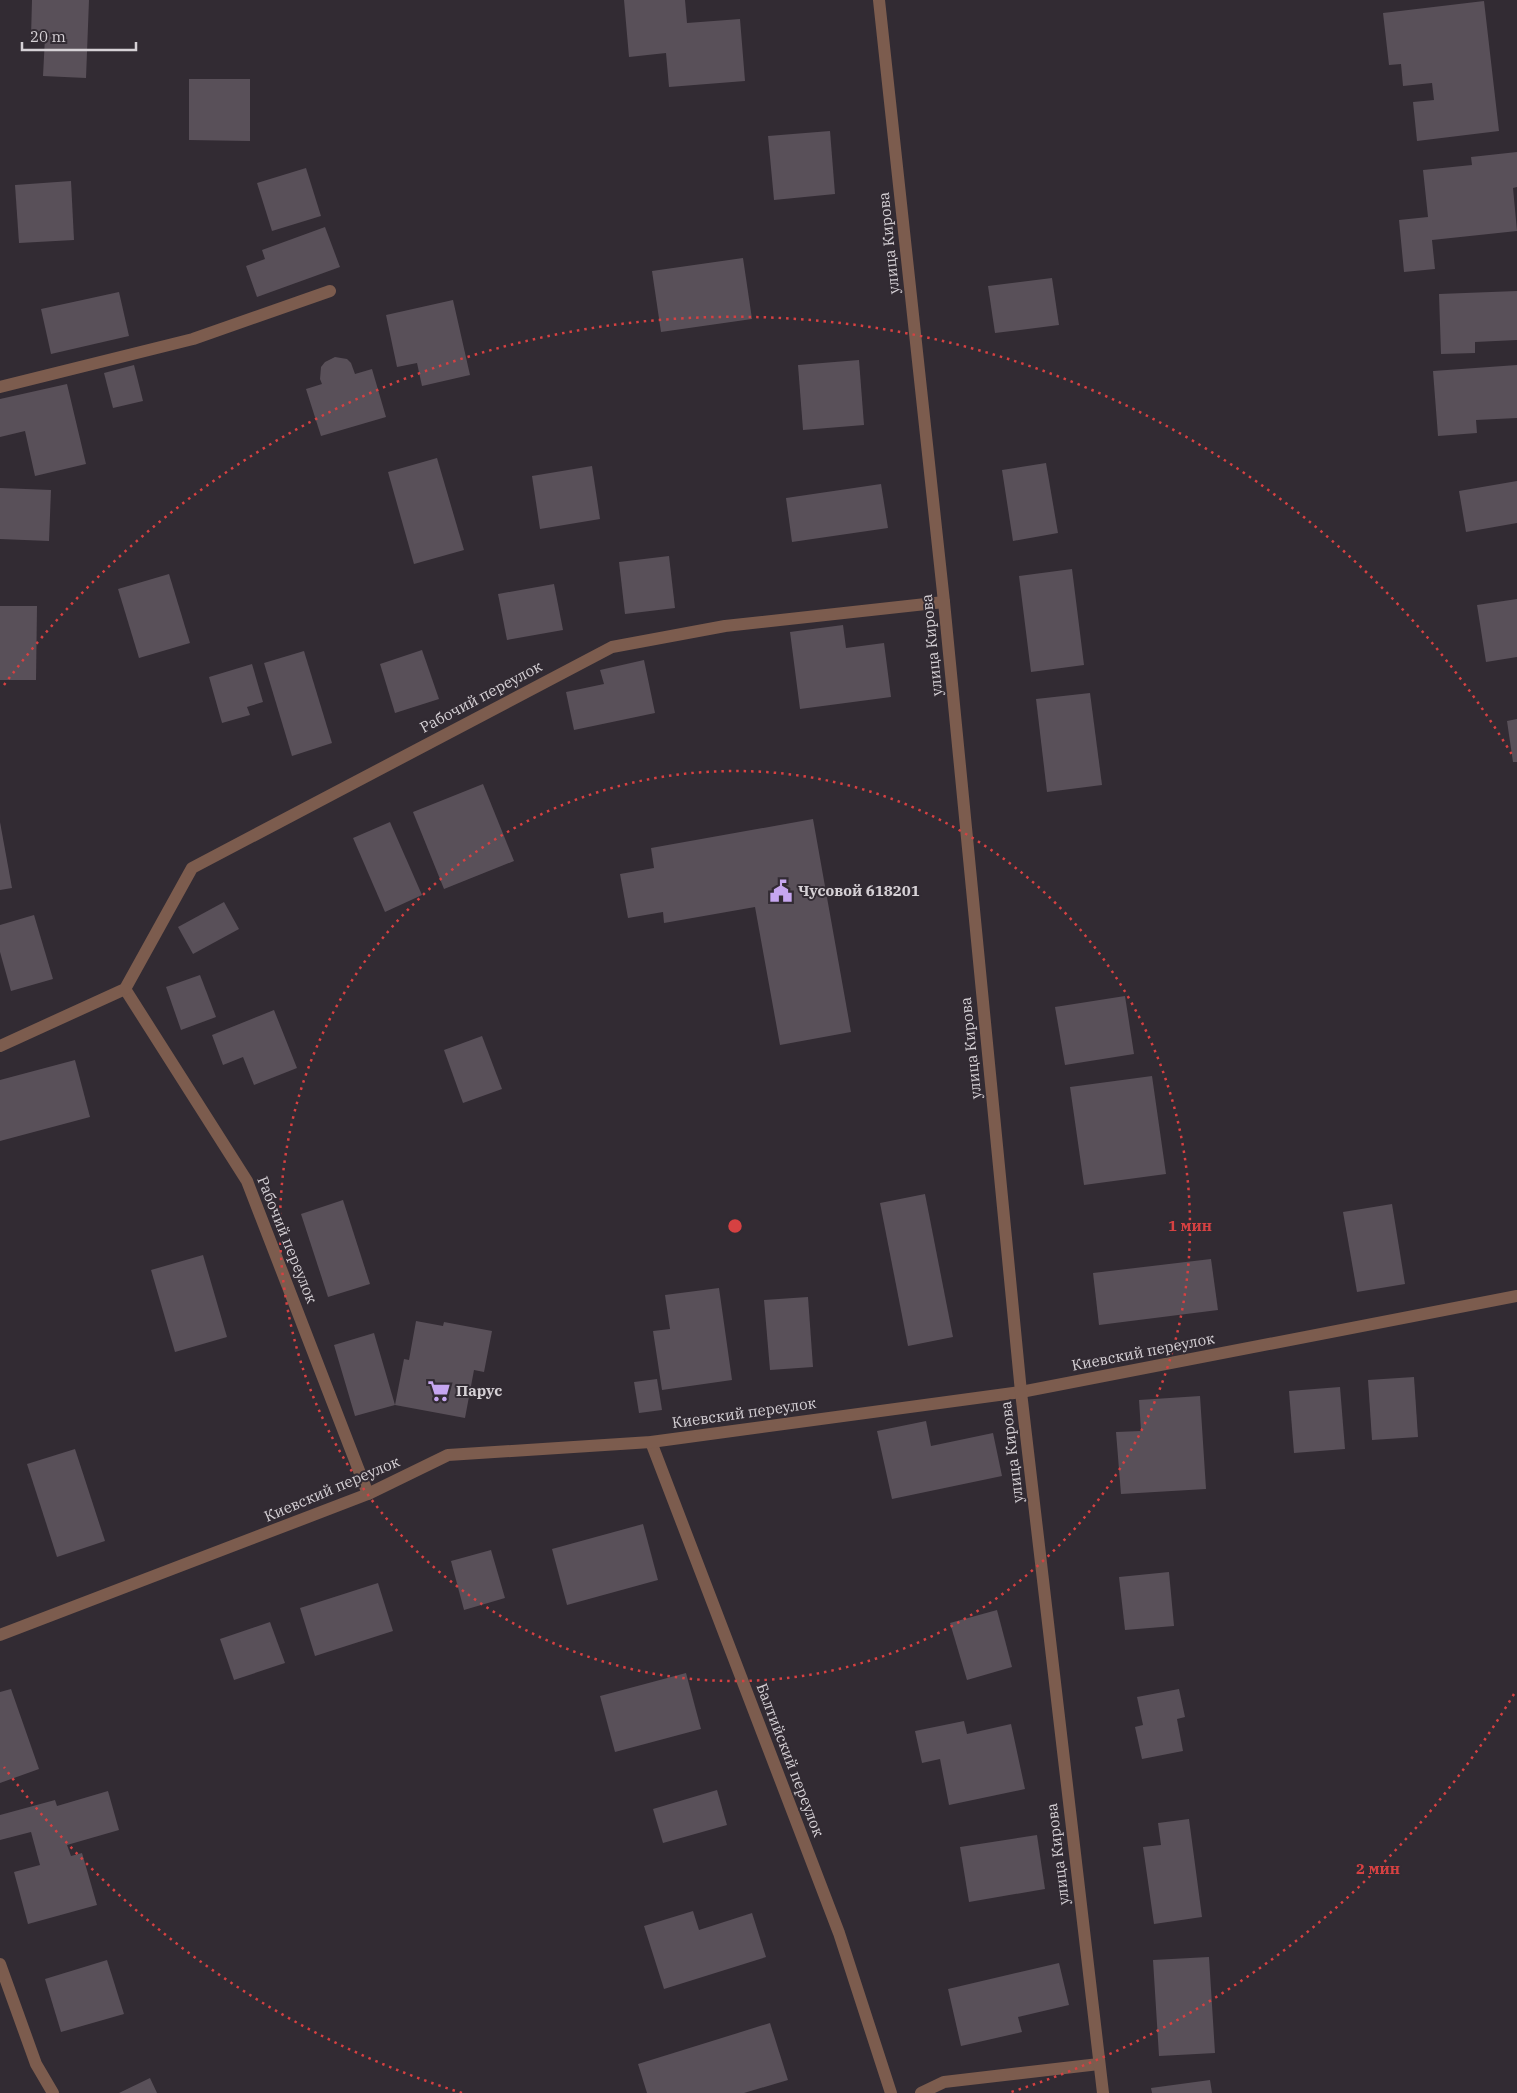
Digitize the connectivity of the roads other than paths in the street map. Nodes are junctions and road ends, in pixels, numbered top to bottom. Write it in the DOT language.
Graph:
graph roads {
  1 [pos="879,0"];
  2 [pos="330,292"];
  3 [pos="0,387"];
  4 [pos="944,602"];
  5 [pos="125,989"];
  6 [pos="0,1046"];
  7 [pos="1517,1296"];
  8 [pos="1021,1392"];
  9 [pos="651,1442"];
  10 [pos="368,1494"];
  11 [pos="0,1635"];
  12 [pos="0,1964"];
  13 [pos="1099,2064"];
  14 [pos="52,2093"];
  15 [pos="891,2093"];
  16 [pos="922,2093"];
  17 [pos="1102,2093"];
  1 -- 4 [label="street, улица Кирова"];
  2 -- 3 [label="street"];
  4 -- 5 [label="street, Рабочий переулок"];
  4 -- 8 [label="street, улица Кирова"];
  5 -- 6 [label="street"];
  5 -- 10 [label="street, Рабочий переулок"];
  7 -- 8 [label="street, Киевский переулок"];
  8 -- 9 [label="street, Киевский переулок"];
  8 -- 13 [label="street, улица Кирова"];
  9 -- 10 [label="street, Киевский переулок"];
  9 -- 15 [label="street, Балтийский переулок"];
  10 -- 11 [label="street, Киевский переулок"];
  12 -- 14 [label="street"];
  13 -- 16 [label="street"];
  13 -- 17 [label="street, улица Кирова"];
}
